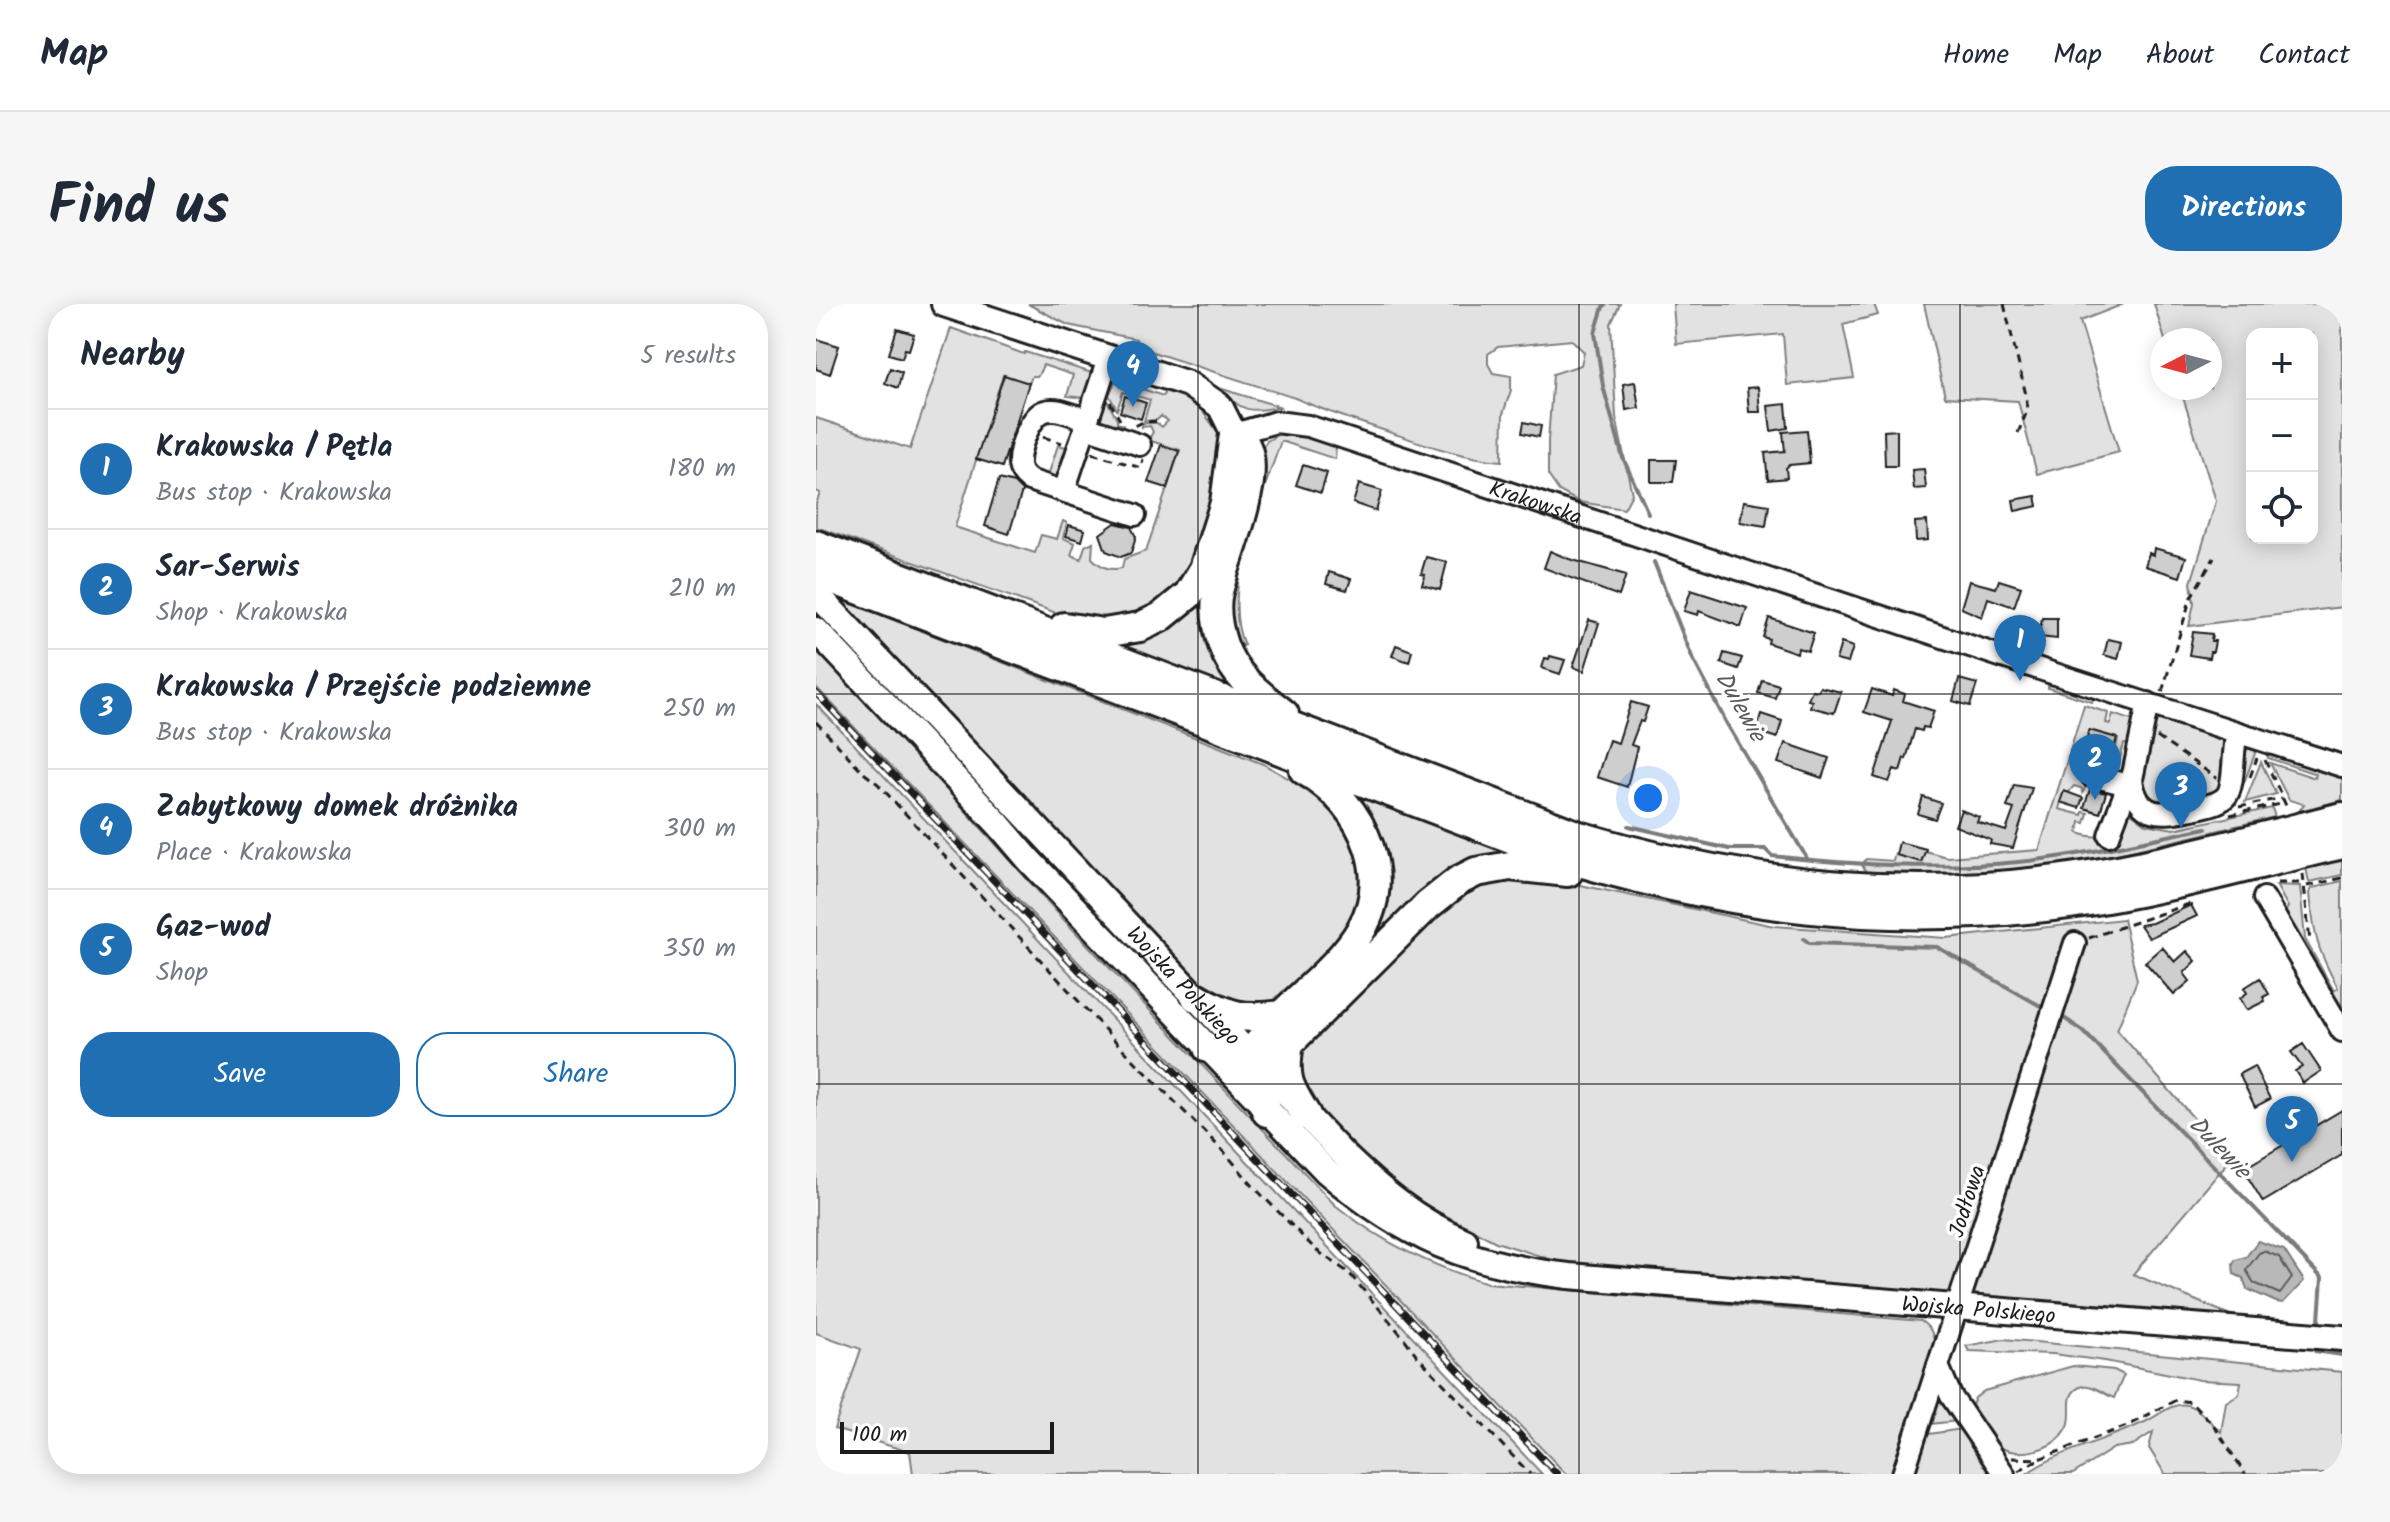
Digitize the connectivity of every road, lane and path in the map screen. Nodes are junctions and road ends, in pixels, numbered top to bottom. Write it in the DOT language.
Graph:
graph roads {
  1 [pos="2004,304"];
  2 [pos="951,305"];
  3 [pos="1108,359"];
  4 [pos="1162,421"];
  5 [pos="1086,424"];
  6 [pos="2018,433"];
  7 [pos="1234,434"];
  8 [pos="1138,435"];
  9 [pos="1064,491"];
  10 [pos="1135,515"];
  11 [pos="820,556"];
  12 [pos="2214,558"];
  13 [pos="816,593"];
  14 [pos="1012,619"];
  15 [pos="816,630"];
  16 [pos="2150,711"];
  17 [pos="816,722"];
  18 [pos="1305,732"];
  19 [pos="2237,733"];
  20 [pos="1255,740"];
  21 [pos="2262,742"];
  22 [pos="2266,763"];
  23 [pos="2342,766"];
  24 [pos="2092,776"];
  25 [pos="2236,794"];
  26 [pos="2118,796"];
  27 [pos="2282,798"];
  28 [pos="2252,804"];
  29 [pos="2240,807"];
  30 [pos="2230,815"];
  31 [pos="2342,817"];
  32 [pos="2109,835"];
  33 [pos="2342,844"];
  34 [pos="2302,870"];
  35 [pos="2342,878"];
  36 [pos="1648,882"];
  37 [pos="2305,885"];
  38 [pos="2267,891"];
  39 [pos="2203,901"];
  40 [pos="2075,943"];
  41 [pos="2316,953"];
  42 [pos="1196,997"];
  43 [pos="1282,1015"];
  44 [pos="2342,1031"];
  45 [pos="1289,1043"];
  46 [pos="1208,1048"];
  47 [pos="1254,1061"];
  48 [pos="1267,1112"];
  49 [pos="1306,1115"];
  50 [pos="1615,1279"];
  51 [pos="1957,1306"];
  52 [pos="2342,1338"];
  53 [pos="1938,1366"];
  54 [pos="2039,1459"];
  55 [pos="1998,1466"];
  56 [pos="1530,1474"];
  57 [pos="1903,1474"];
  58 [pos="2013,1474"];
  59 [pos="2245,1474"];
  1 -- 6 [label="path"];
  2 -- 3 [label="main road"];
  3 -- 5 [label="street"];
  3 -- 7 [label="main road"];
  4 -- 8 [label="path"];
  5 -- 8 [label="street"];
  5 -- 9 [label="street"];
  5 -- 9 [label="street"];
  7 -- 14 [label="highway"];
  7 -- 16 [label="street, Krakowska"];
  7 -- 18 [label="highway"];
  9 -- 10 [label="street"];
  11 -- 14 [label="highway"];
  11 -- 20 [label="highway"];
  12 -- 16 [label="path"];
  13 -- 42 [label="main road, Wojska Polskiego"];
  14 -- 18 [label="highway"];
  15 -- 46 [label="main road, Wojska Polskiego"];
  16 -- 19 [label="street, Krakowska"];
  16 -- 25 [label="path"];
  16 -- 26 [label="street"];
  17 -- 56 [label="path"];
  18 -- 31 [label="highway"];
  19 -- 21 [label="street, Krakowska"];
  19 -- 25 [label="street"];
  20 -- 36 [label="highway"];
  20 -- 43 [label="highway"];
  21 -- 23 [label="street, Krakowska"];
  21 -- 25 [label="path"];
  22 -- 27 [label="path"];
  24 -- 26 [label="street"];
  25 -- 26 [label="street"];
  25 -- 29 [label="path"];
  26 -- 32 [label="street"];
  27 -- 28 [label="path"];
  27 -- 30 [label="path"];
  33 -- 36 [label="highway"];
  34 -- 37 [label="path"];
  35 -- 37 [label="path"];
  36 -- 45 [label="highway"];
  37 -- 38 [label="path"];
  37 -- 41 [label="path"];
  38 -- 44 [label="street"];
  39 -- 40 [label="path"];
  40 -- 51 [label="street, Jodłowa"];
  42 -- 43 [label="highway"];
  42 -- 47 [label="main road, Wojska Polskiego"];
  43 -- 47 [label="highway"];
  45 -- 47 [label="highway"];
  45 -- 49 [label="highway"];
  46 -- 47 [label="highway"];
  46 -- 48 [label="main road, Wojska Polskiego"];
  47 -- 48 [label="highway"];
  47 -- 49 [label="main road, Wojska Polskiego"];
  48 -- 50 [label="main road, Wojska Polskiego"];
  49 -- 50 [label="main road, Wojska Polskiego"];
  50 -- 51 [label="main road, Wojska Polskiego"];
  51 -- 52 [label="main road, Wojska Polskiego"];
  51 -- 53 [label="street, Jodłowa"];
  53 -- 55 [label="street"];
  53 -- 57 [label="street, Jodłowa"];
  54 -- 55 [label="path"];
  54 -- 58 [label="path"];
  54 -- 59 [label="path"];
}
